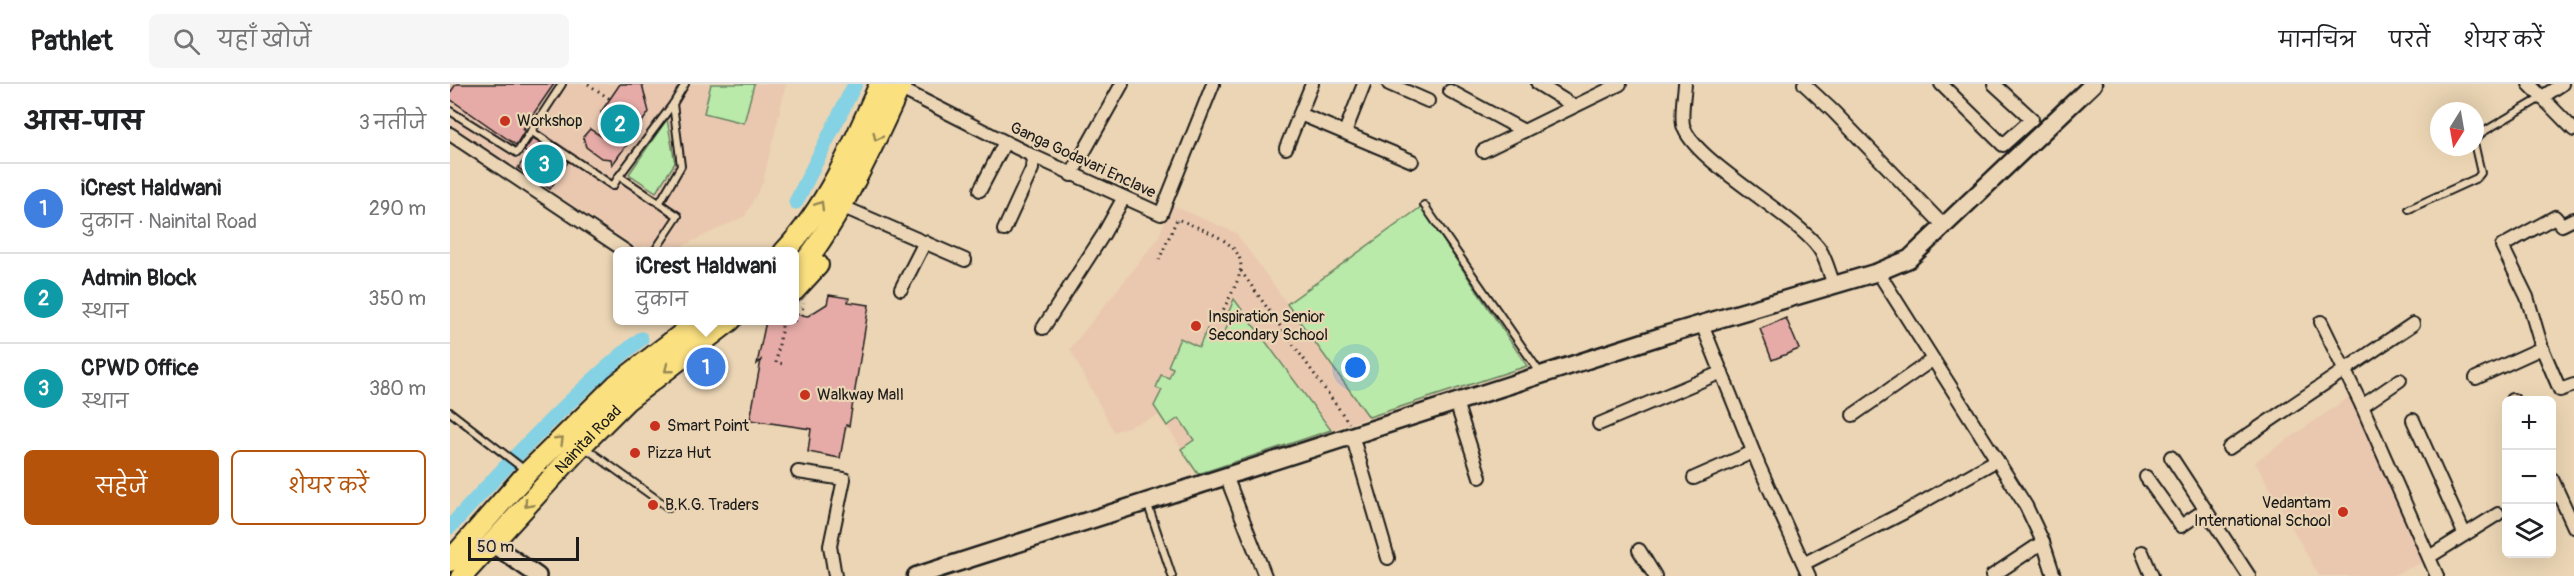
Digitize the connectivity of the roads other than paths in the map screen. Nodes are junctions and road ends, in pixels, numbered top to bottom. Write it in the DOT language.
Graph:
graph roads {
  1 [pos="562,84"];
  2 [pos="685,84"];
  3 [pos="1122,84"];
  4 [pos="1214,84"];
  5 [pos="1311,84"];
  6 [pos="1364,84"];
  7 [pos="1389,84"];
  8 [pos="1538,84"];
  9 [pos="1620,84"];
  10 [pos="1684,84"];
  11 [pos="1804,84"];
  12 [pos="1941,84"];
  13 [pos="1994,84"];
  14 [pos="2093,84"];
  15 [pos="2529,84"];
  16 [pos="2562,84"];
  17 [pos="894,86"];
  18 [pos="1450,92"];
  19 [pos="2541,98"];
  20 [pos="1428,101"];
  21 [pos="673,104"];
  22 [pos="1574,106"];
  23 [pos="450,111"];
  24 [pos="1300,114"];
  25 [pos="2574,130"];
  26 [pos="531,131"];
  27 [pos="1524,131"];
  28 [pos="2484,131"];
  29 [pos="1345,132"];
  30 [pos="450,134"];
  31 [pos="1005,142"];
  32 [pos="1286,148"];
  33 [pos="1483,151"];
  34 [pos="1032,156"];
  35 [pos="2478,156"];
  36 [pos="1412,161"];
  37 [pos="1071,175"];
  38 [pos="619,176"];
  39 [pos="980,190"];
  40 [pos="1123,199"];
  41 [pos="660,202"];
  42 [pos="1424,205"];
  43 [pos="841,206"];
  44 [pos="2409,209"];
  45 [pos="2574,219"];
  46 [pos="1943,225"];
  47 [pos="1004,230"];
  48 [pos="925,242"];
  49 [pos="620,247"];
  50 [pos="657,247"];
  51 [pos="789,247"];
  52 [pos="965,260"];
  53 [pos="799,268"];
  54 [pos="1878,272"];
  55 [pos="1834,285"];
  56 [pos="799,286"];
  57 [pos="901,289"];
  58 [pos="2321,322"];
  59 [pos="1702,324"];
  60 [pos="2413,324"];
  61 [pos="695,325"];
  62 [pos="726,325"];
  63 [pos="1043,328"];
  64 [pos="2542,348"];
  65 [pos="1932,360"];
  66 [pos="1722,372"];
  67 [pos="2345,372"];
  68 [pos="1542,374"];
  69 [pos="2476,378"];
  70 [pos="2400,380"];
  71 [pos="2574,385"];
  72 [pos="1456,402"];
  73 [pos="2362,406"];
  74 [pos="450,412"];
  75 [pos="1853,415"];
  76 [pos="2413,420"];
  77 [pos="1599,424"];
  78 [pos="1354,435"];
  79 [pos="582,445"];
  80 [pos="2229,448"];
  81 [pos="1753,452"];
  82 [pos="2171,457"];
  83 [pos="1998,460"];
  84 [pos="521,467"];
  85 [pos="798,472"];
  86 [pos="1226,476"];
  87 [pos="1480,477"];
  88 [pos="2146,477"];
  89 [pos="1694,478"];
  90 [pos="2556,488"];
  91 [pos="1147,501"];
  92 [pos="669,508"];
  93 [pos="2205,510"];
  94 [pos="2498,514"];
  95 [pos="2574,527"];
  96 [pos="476,532"];
  97 [pos="2464,533"];
  98 [pos="2043,542"];
  99 [pos="492,544"];
  100 [pos="1639,550"];
  101 [pos="2142,552"];
  102 [pos="2428,557"];
  103 [pos="1388,558"];
  104 [pos="450,561"];
  105 [pos="1805,563"];
  106 [pos="462,576"];
  107 [pos="538,576"];
  108 [pos="835,576"];
  109 [pos="916,576"];
  110 [pos="1172,576"];
  111 [pos="1265,576"];
  112 [pos="1655,576"];
  113 [pos="1809,576"];
  114 [pos="1992,576"];
  115 [pos="2054,576"];
  116 [pos="2152,576"];
  117 [pos="2249,576"];
  118 [pos="2437,576"];
  1 -- 26 [label="lane"];
  2 -- 21 [label="lane"];
  3 -- 37 [label="street"];
  4 -- 40 [label="street, Ganga Godavari Enclave"];
  5 -- 24 [label="street"];
  6 -- 29 [label="street"];
  7 -- 20 [label="street"];
  8 -- 22 [label="street"];
  9 -- 22 [label="street"];
  10 -- 55 [label="street"];
  11 -- 46 [label="street"];
  12 -- 13 [label="street"];
  14 -- 46 [label="main road"];
  15 -- 19 [label="street"];
  16 -- 19 [label="street"];
  17 -- 31 [label="street, Ganga Godavari Enclave"];
  17 -- 43 [label="highway, one-way"];
  51 -- 17 [label="highway, one-way"];
  18 -- 27 [label="street"];
  19 -- 25 [label="street"];
  19 -- 28 [label="lane"];
  21 -- 38 [label="lane"];
  21 -- 41 [label="lane"];
  22 -- 27 [label="street"];
  23 -- 26 [label="lane"];
  24 -- 29 [label="street"];
  24 -- 32 [label="street"];
  26 -- 38 [label="lane"];
  27 -- 33 [label="street"];
  29 -- 36 [label="street"];
  30 -- 49 [label="street"];
  31 -- 34 [label="street, Ganga Godavari Enclave"];
  31 -- 39 [label="street"];
  34 -- 37 [label="street, Ganga Godavari Enclave"];
  34 -- 47 [label="street"];
  35 -- 44 [label="lane"];
  37 -- 40 [label="street, Ganga Godavari Enclave"];
  38 -- 41 [label="lane"];
  40 -- 63 [label="street"];
  41 -- 50 [label="lane"];
  42 -- 68 [label="lane"];
  43 -- 48 [label="street"];
  43 -- 53 [label="highway"];
  43 -- 56 [label="highway"];
  45 -- 64 [label="street"];
  46 -- 54 [label="main road"];
  48 -- 52 [label="street"];
  48 -- 57 [label="street"];
  54 -- 55 [label="main road"];
  54 -- 65 [label="street"];
  55 -- 59 [label="main road"];
  58 -- 67 [label="street"];
  59 -- 66 [label="street"];
  59 -- 68 [label="main road"];
  60 -- 67 [label="street"];
  84 -- 61 [label="highway, Nainital Road, one-way"];
  62 -- 79 [label="highway, Nainital Road, one-way"];
  64 -- 69 [label="street"];
  64 -- 71 [label="street"];
  65 -- 75 [label="street"];
  65 -- 83 [label="street"];
  66 -- 77 [label="street"];
  66 -- 81 [label="street"];
  67 -- 73 [label="street"];
  67 -- 80 [label="street"];
  68 -- 72 [label="main road"];
  70 -- 73 [label="street"];
  72 -- 78 [label="main road"];
  72 -- 87 [label="street"];
  73 -- 102 [label="street"];
  74 -- 84 [label="lane"];
  76 -- 97 [label="street"];
  78 -- 86 [label="main road"];
  78 -- 103 [label="street"];
  79 -- 92 [label="lane"];
  79 -- 99 [label="highway, Nainital Road, one-way"];
  81 -- 89 [label="street"];
  81 -- 105 [label="street"];
  82 -- 93 [label="street"];
  83 -- 98 [label="street"];
  83 -- 105 [label="street"];
  84 -- 96 [label="highway, Nainital Road"];
  85 -- 108 [label="street"];
  86 -- 91 [label="main road"];
  86 -- 111 [label="street"];
  88 -- 93 [label="street"];
  90 -- 95 [label="street"];
  91 -- 109 [label="main road"];
  91 -- 110 [label="lane"];
  93 -- 117 [label="street"];
  94 -- 97 [label="street"];
  96 -- 99 [label="highway"];
  96 -- 104 [label="highway, Nainital Road"];
  97 -- 102 [label="street"];
  98 -- 114 [label="street"];
  98 -- 115 [label="street"];
  99 -- 106 [label="highway, Nainital Road"];
  99 -- 107 [label="street"];
  100 -- 112 [label="street"];
  101 -- 116 [label="street"];
  102 -- 118 [label="street"];
  105 -- 113 [label="street"];
}
